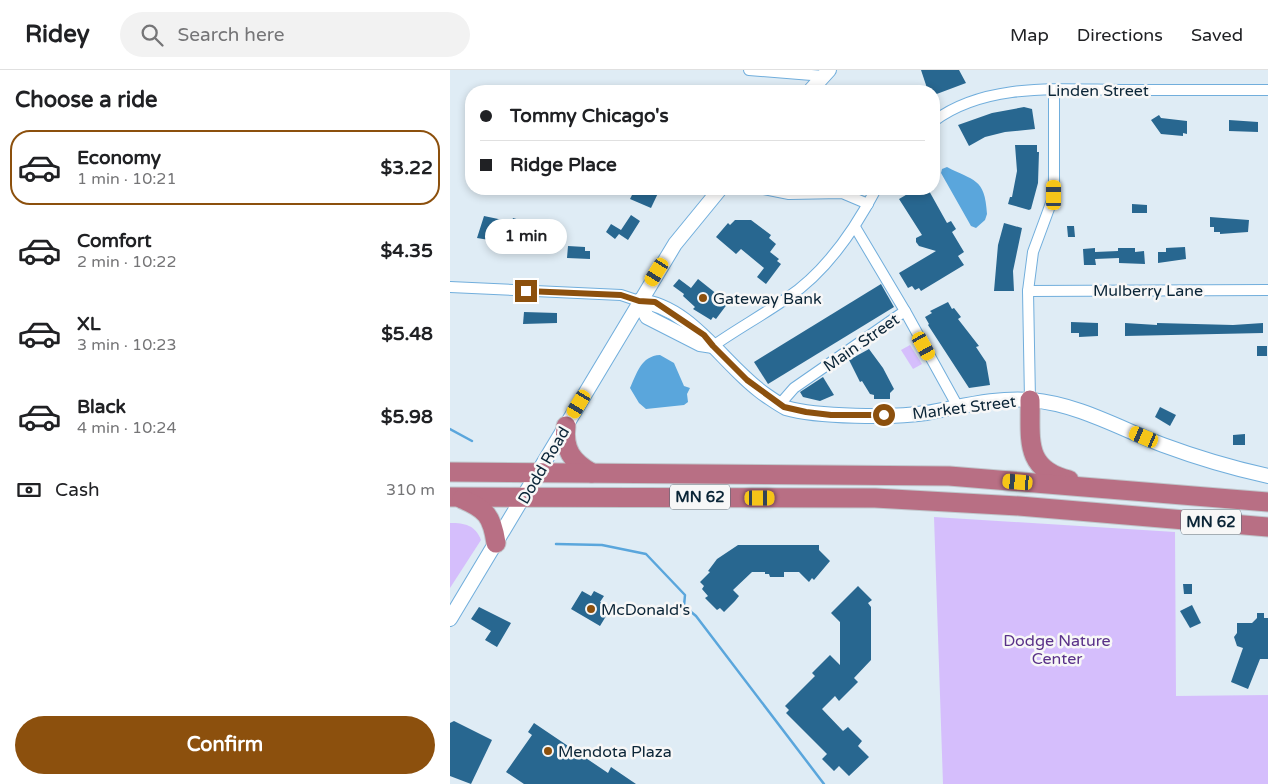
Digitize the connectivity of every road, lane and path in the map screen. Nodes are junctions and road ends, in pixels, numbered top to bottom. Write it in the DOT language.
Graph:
graph roads {
  1 [pos="749,70"];
  2 [pos="827,73"];
  3 [pos="816,85"];
  4 [pos="1054,90"];
  5 [pos="1268,90"];
  6 [pos="940,116"];
  7 [pos="715,195"];
  8 [pos="847,195"];
  9 [pos="873,195"];
  10 [pos="868,204"];
  11 [pos="855,227"];
  12 [pos="450,287"];
  13 [pos="1268,290"];
  14 [pos="1028,291"];
  15 [pos="639,301"];
  16 [pos="905,311"];
  17 [pos="713,346"];
  18 [pos="1030,400"];
  19 [pos="780,404"];
  20 [pos="958,407"];
  21 [pos="566,426"];
  22 [pos="450,472"];
  23 [pos="538,472"];
  24 [pos="592,473"];
  25 [pos="1268,476"];
  26 [pos="1100,488"];
  27 [pos="454,497"];
  28 [pos="524,497"];
  29 [pos="1268,502"];
  30 [pos="1268,527"];
  31 [pos="496,543"];
  32 [pos="450,619"];
  1 -- 2 [label="street"];
  2 -- 3 [label="street"];
  4 -- 5 [label="street, Linden Street"];
  4 -- 6 [label="street, Linden Street"];
  4 -- 14 [label="street"];
  7 -- 15 [label="street, Dodd Road"];
  8 -- 10 [label="street"];
  9 -- 10 [label="street"];
  10 -- 11 [label="street"];
  11 -- 16 [label="street"];
  11 -- 17 [label="street"];
  12 -- 15 [label="street"];
  13 -- 14 [label="street, Mulberry Lane"];
  14 -- 18 [label="street"];
  15 -- 17 [label="street, Market Street"];
  15 -- 21 [label="street, Dodd Road"];
  16 -- 19 [label="street, Main Street"];
  16 -- 20 [label="street, Main Street"];
  17 -- 19 [label="street, Market Street"];
  18 -- 20 [label="street, Market Street"];
  18 -- 25 [label="street, Market Street"];
  18 -- 26 [label="highway"];
  19 -- 20 [label="street, Market Street"];
  21 -- 23 [label="street, Dodd Road"];
  21 -- 24 [label="highway"];
  22 -- 23 [label="highway, MN 62"];
  23 -- 24 [label="highway, MN 62"];
  23 -- 28 [label="street, Dodd Road"];
  24 -- 26 [label="highway, MN 62"];
  26 -- 29 [label="highway, MN 62"];
  27 -- 28 [label="highway, MN 62"];
  27 -- 31 [label="highway"];
  28 -- 30 [label="highway, MN 62"];
  28 -- 31 [label="street, Dodd Road"];
  31 -- 32 [label="street, Dodd Road"];
}
